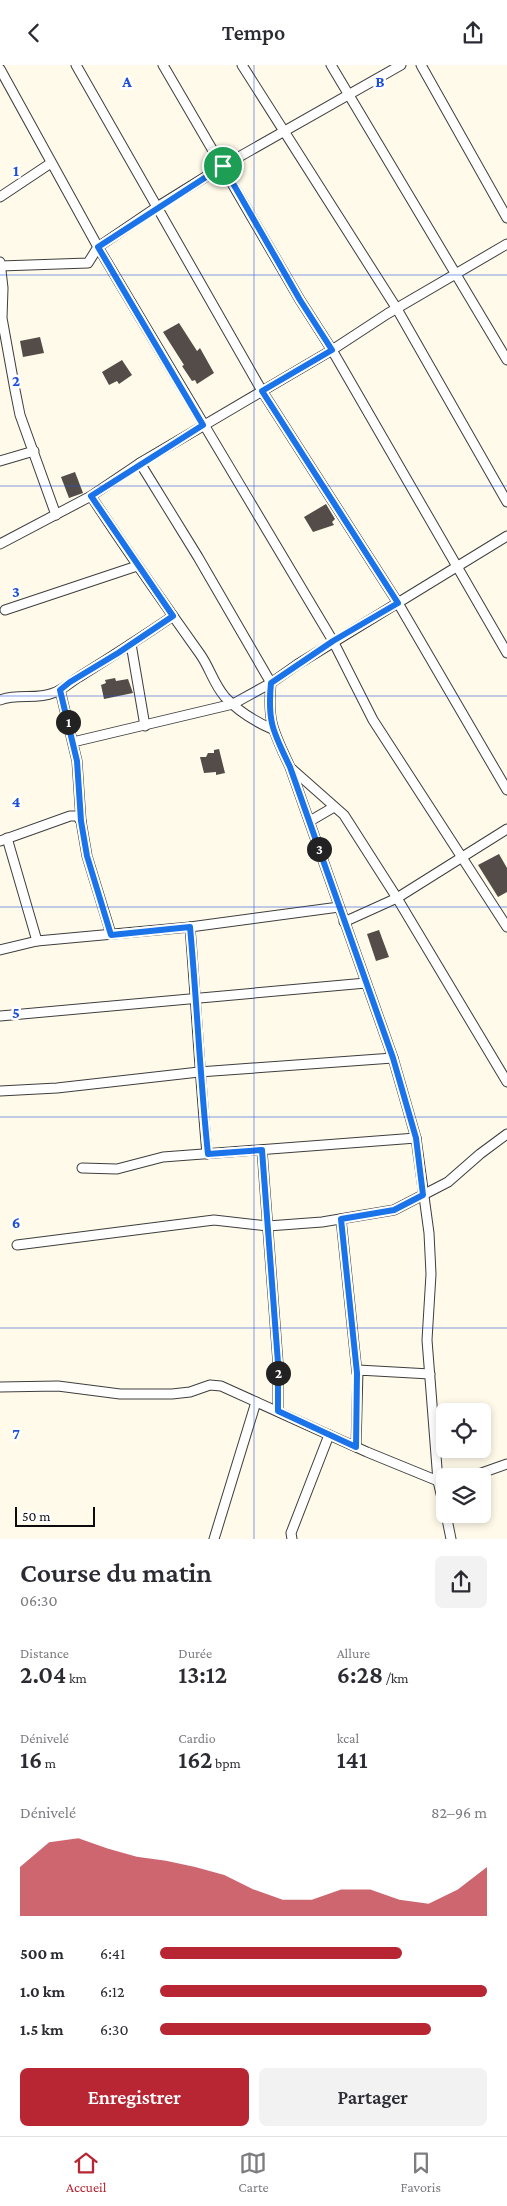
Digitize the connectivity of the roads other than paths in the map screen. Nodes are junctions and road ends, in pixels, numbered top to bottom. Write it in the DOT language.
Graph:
graph roads {
  1 [pos="76,65"];
  2 [pos="163,65"];
  3 [pos="242,65"];
  4 [pos="332,65"];
  5 [pos="401,65"];
  6 [pos="421,65"];
  7 [pos="0,69"];
  8 [pos="349,95"];
  9 [pos="285,131"];
  10 [pos="51,163"];
  11 [pos="223,166"];
  12 [pos="0,197"];
  13 [pos="157,207"];
  14 [pos="507,218"];
  15 [pos="507,243"];
  16 [pos="98,247"];
  17 [pos="0,262"];
  18 [pos="0,266"];
  19 [pos="454,274"];
  20 [pos="2,288"];
  21 [pos="397,309"];
  22 [pos="332,350"];
  23 [pos="507,360"];
  24 [pos="262,391"];
  25 [pos="203,425"];
  26 [pos="34,451"];
  27 [pos="0,461"];
  28 [pos="140,463"];
  29 [pos="91,496"];
  30 [pos="507,502"];
  31 [pos="56,515"];
  32 [pos="507,536"];
  33 [pos="0,544"];
  34 [pos="138,567"];
  35 [pos="456,568"];
  36 [pos="398,603"];
  37 [pos="5,610"];
  38 [pos="173,616"];
  39 [pos="333,641"];
  40 [pos="131,644"];
  41 [pos="507,653"];
  42 [pos="271,683"];
  43 [pos="60,690"];
  44 [pos="0,700"];
  45 [pos="233,704"];
  46 [pos="145,726"];
  47 [pos="272,729"];
  48 [pos="73,742"];
  49 [pos="290,767"];
  50 [pos="507,790"];
  51 [pos="334,807"];
  52 [pos="81,821"];
  53 [pos="310,821"];
  54 [pos="507,829"];
  55 [pos="3,839"];
  56 [pos="462,858"];
  57 [pos="397,898"];
  58 [pos="339,907"];
  59 [pos="344,921"];
  60 [pos="190,927"];
  61 [pos="507,927"];
  62 [pos="111,935"];
  63 [pos="37,941"];
  64 [pos="0,950"];
  65 [pos="366,983"];
  66 [pos="196,1000"];
  67 [pos="0,1016"];
  68 [pos="393,1058"];
  69 [pos="199,1072"];
  70 [pos="507,1082"];
  71 [pos="0,1091"];
  72 [pos="507,1134"];
  73 [pos="416,1138"];
  74 [pos="262,1150"];
  75 [pos="208,1154"];
  76 [pos="82,1168"];
  77 [pos="423,1195"];
  78 [pos="341,1219"];
  79 [pos="268,1226"];
  80 [pos="17,1245"];
  81 [pos="357,1373"];
  82 [pos="430,1374"];
  83 [pos="0,1387"];
  84 [pos="256,1402"];
  85 [pos="278,1411"];
  86 [pos="329,1435"];
  87 [pos="356,1447"];
  88 [pos="507,1464"];
  89 [pos="439,1468"];
  90 [pos="491,1470"];
  91 [pos="436,1484"];
  92 [pos="447,1523"];
  93 [pos="214,1539"];
  94 [pos="292,1539"];
  95 [pos="451,1539"];
  1 -- 13 [label="street"];
  2 -- 11 [label="street"];
  3 -- 9 [label="street"];
  4 -- 8 [label="street"];
  5 -- 8 [label="street"];
  6 -- 14 [label="street"];
  7 -- 10 [label="street"];
  8 -- 9 [label="street"];
  8 -- 19 [label="street"];
  9 -- 11 [label="street"];
  9 -- 21 [label="street"];
  10 -- 12 [label="street"];
  10 -- 16 [label="street"];
  11 -- 13 [label="street"];
  11 -- 22 [label="street"];
  13 -- 16 [label="street"];
  13 -- 24 [label="street"];
  15 -- 19 [label="street"];
  16 -- 18 [label="street"];
  16 -- 25 [label="street"];
  17 -- 18 [label="street"];
  18 -- 20 [label="street"];
  19 -- 21 [label="street"];
  19 -- 23 [label="street"];
  20 -- 26 [label="street"];
  21 -- 22 [label="street"];
  21 -- 30 [label="street"];
  22 -- 24 [label="street"];
  22 -- 35 [label="street"];
  24 -- 25 [label="street"];
  24 -- 36 [label="street"];
  25 -- 28 [label="street"];
  25 -- 39 [label="street"];
  26 -- 27 [label="street"];
  26 -- 31 [label="street"];
  28 -- 29 [label="street"];
  28 -- 42 [label="street"];
  29 -- 31 [label="street"];
  29 -- 34 [label="street"];
  31 -- 33 [label="street"];
  32 -- 35 [label="street"];
  34 -- 37 [label="street"];
  34 -- 38 [label="street"];
  35 -- 36 [label="street"];
  35 -- 41 [label="street"];
  36 -- 39 [label="street"];
  36 -- 50 [label="street"];
  38 -- 40 [label="street"];
  38 -- 45 [label="street"];
  39 -- 42 [label="street"];
  39 -- 56 [label="street"];
  40 -- 43 [label="street"];
  40 -- 46 [label="street"];
  42 -- 45 [label="street"];
  42 -- 47 [label="street"];
  43 -- 44 [label="street"];
  43 -- 48 [label="street"];
  45 -- 46 [label="street"];
  45 -- 47 [label="street"];
  46 -- 48 [label="street"];
  47 -- 49 [label="street"];
  48 -- 52 [label="street"];
  49 -- 51 [label="street"];
  49 -- 53 [label="street"];
  51 -- 53 [label="street"];
  51 -- 57 [label="street"];
  52 -- 55 [label="street"];
  52 -- 62 [label="street"];
  53 -- 58 [label="street"];
  54 -- 56 [label="street"];
  55 -- 63 [label="street"];
  56 -- 57 [label="street"];
  56 -- 61 [label="street"];
  57 -- 59 [label="street"];
  57 -- 70 [label="street"];
  58 -- 59 [label="street"];
  58 -- 60 [label="street"];
  59 -- 65 [label="street"];
  60 -- 62 [label="street"];
  60 -- 66 [label="street"];
  62 -- 63 [label="street"];
  63 -- 64 [label="street"];
  65 -- 66 [label="street"];
  65 -- 68 [label="street"];
  66 -- 67 [label="street"];
  66 -- 69 [label="street"];
  68 -- 69 [label="street"];
  68 -- 73 [label="street"];
  69 -- 71 [label="street"];
  69 -- 75 [label="street"];
  72 -- 77 [label="street"];
  73 -- 74 [label="street"];
  73 -- 77 [label="street"];
  74 -- 75 [label="street"];
  74 -- 79 [label="street"];
  75 -- 76 [label="street"];
  77 -- 78 [label="street"];
  77 -- 82 [label="street"];
  78 -- 79 [label="street"];
  78 -- 81 [label="street"];
  79 -- 80 [label="street"];
  79 -- 85 [label="street"];
  81 -- 82 [label="street"];
  81 -- 87 [label="street"];
  82 -- 89 [label="street"];
  83 -- 84 [label="street"];
  84 -- 85 [label="street"];
  84 -- 93 [label="street"];
  85 -- 86 [label="street"];
  86 -- 87 [label="street"];
  86 -- 94 [label="street"];
  87 -- 91 [label="street"];
  88 -- 90 [label="street"];
  92 -- 95 [label="street"];
}
